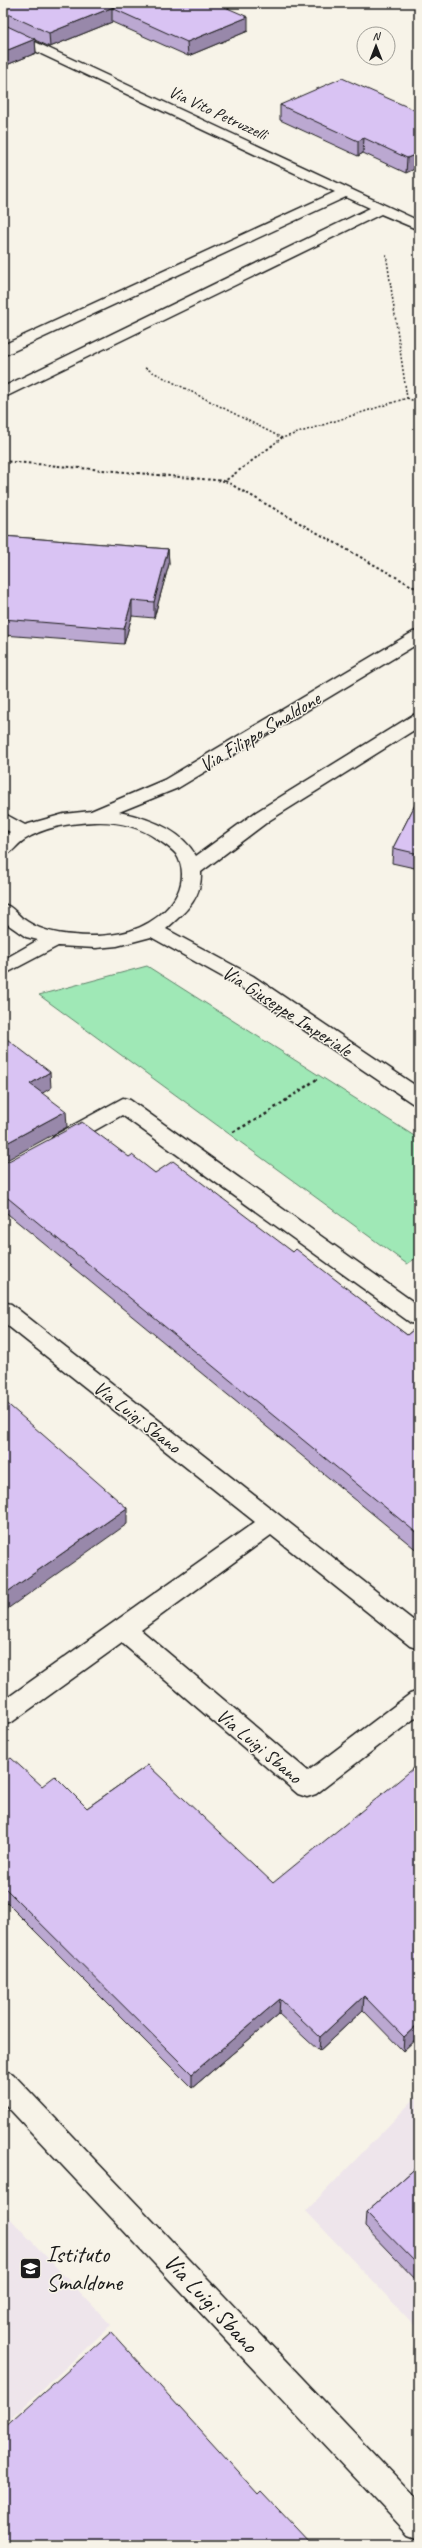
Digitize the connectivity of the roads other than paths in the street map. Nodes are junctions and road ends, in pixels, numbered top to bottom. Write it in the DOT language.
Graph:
graph roads {
  1 [pos="3,31"];
  2 [pos="344,193"];
  3 [pos="380,209"];
  4 [pos="419,226"];
  5 [pos="3,351"];
  6 [pos="3,393"];
  7 [pos="419,636"];
  8 [pos="419,719"];
  9 [pos="95,816"];
  10 [pos="3,820"];
  11 [pos="24,833"];
  12 [pos="3,850"];
  13 [pos="192,868"];
  14 [pos="3,910"];
  15 [pos="152,929"];
  16 [pos="55,939"];
  17 [pos="3,969"];
  18 [pos="419,1098"];
  19 [pos="43,1150"];
  20 [pos="3,1310"];
  21 [pos="419,1317"];
  22 [pos="271,1523"];
  23 [pos="123,1629"];
  24 [pos="419,1639"];
  25 [pos="419,1702"];
  26 [pos="3,1716"];
  27 [pos="3,2083"];
  28 [pos="419,2523"];
  1 -- 2 [label="street, Via Vito Petruzzelli"];
  2 -- 3 [label="street, Via Vito Petruzzelli"];
  2 -- 5 [label="street"];
  3 -- 4 [label="street, Via Vito Petruzzelli"];
  3 -- 6 [label="street"];
  7 -- 9 [label="street, Via Filippo Smaldone"];
  8 -- 13 [label="street"];
  9 -- 11 [label="street"];
  9 -- 13 [label="street"];
  10 -- 11 [label="street"];
  11 -- 12 [label="street"];
  13 -- 15 [label="street"];
  14 -- 16 [label="street"];
  15 -- 16 [label="street"];
  15 -- 18 [label="street, Via Giuseppe Imperiale"];
  16 -- 17 [label="street"];
  19 -- 21 [label="street"];
  20 -- 22 [label="street, Via Luigi Sbano"];
  22 -- 23 [label="street"];
  22 -- 24 [label="street, Via Luigi Sbano"];
  23 -- 25 [label="street, Via Luigi Sbano"];
  23 -- 26 [label="street"];
  27 -- 28 [label="street, Via Luigi Sbano"];
}
